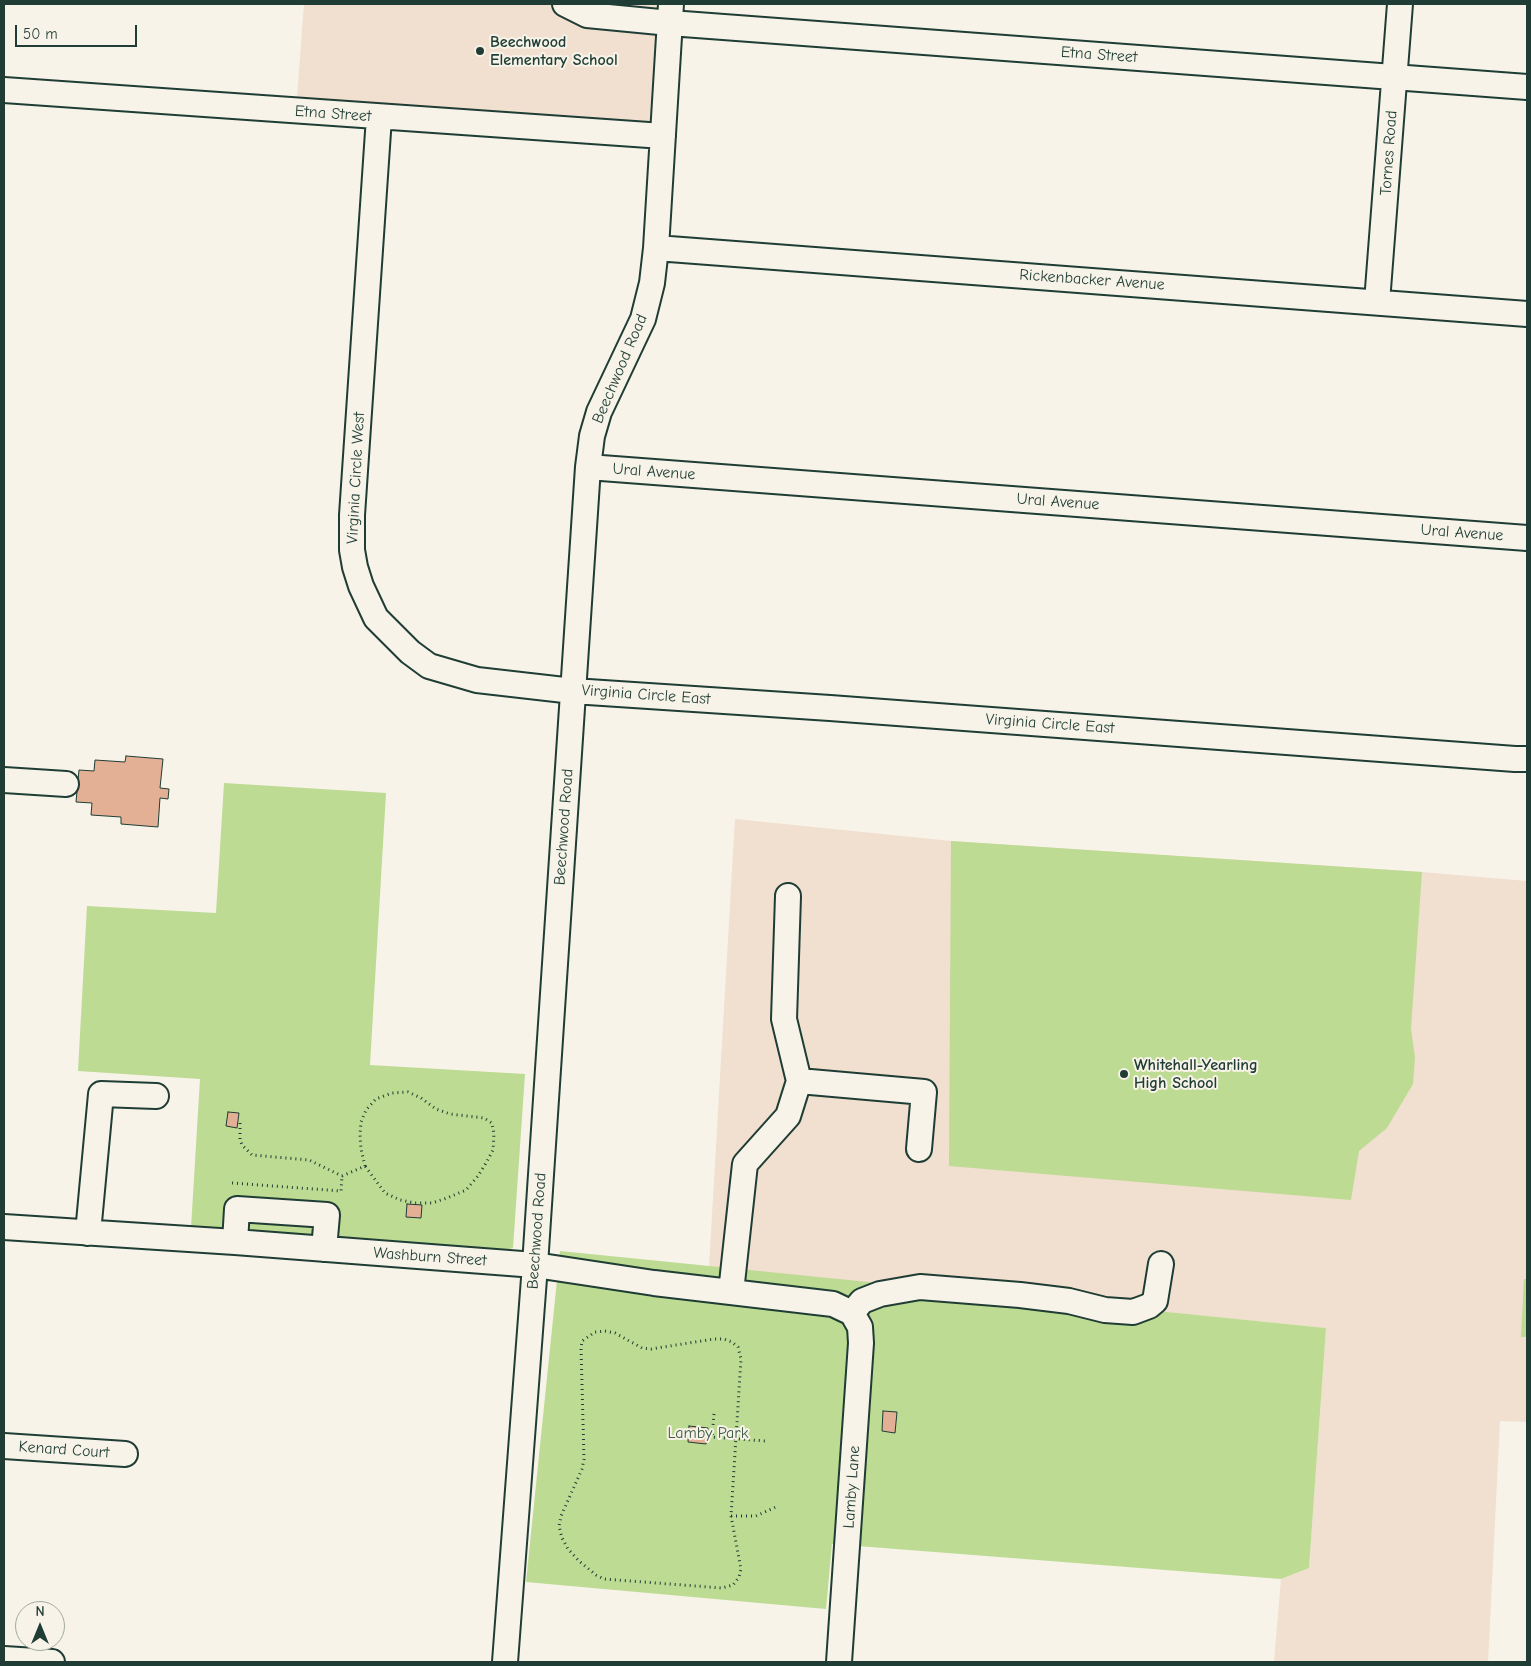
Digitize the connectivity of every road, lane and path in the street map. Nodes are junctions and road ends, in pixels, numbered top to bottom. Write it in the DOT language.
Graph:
graph roads {
  1 [pos="565,4"];
  2 [pos="1400,4"];
  3 [pos="671,13"];
  4 [pos="1395,78"];
  5 [pos="1527,87"];
  6 [pos="4,90"];
  7 [pos="379,117"];
  8 [pos="662,136"];
  9 [pos="656,248"];
  10 [pos="1378,302"];
  11 [pos="1527,314"];
  12 [pos="588,466"];
  13 [pos="1527,538"];
  14 [pos="573,690"];
  15 [pos="1527,758"];
  16 [pos="4,780"];
  17 [pos="66,784"];
  18 [pos="788,896"];
  19 [pos="799,1081"];
  20 [pos="156,1096"];
  21 [pos="240,1123"];
  22 [pos="919,1149"];
  23 [pos="365,1166"];
  24 [pos="342,1176"];
  25 [pos="232,1183"];
  26 [pos="4,1227"];
  27 [pos="88,1233"];
  28 [pos="235,1242"];
  29 [pos="324,1249"];
  30 [pos="1161,1264"];
  31 [pos="535,1265"];
  32 [pos="731,1292"];
  33 [pos="852,1313"];
  34 [pos="714,1414"];
  35 [pos="736,1439"];
  36 [pos="765,1441"];
  37 [pos="4,1446"];
  38 [pos="125,1454"];
  39 [pos="778,1506"];
  40 [pos="732,1516"];
  41 [pos="4,1660"];
  42 [pos="52,1662"];
  43 [pos="505,1662"];
  44 [pos="839,1662"];
  1 -- 3 [label="street, Etna Street"];
  2 -- 4 [label="street, Tornes Road"];
  3 -- 4 [label="street, Etna Street"];
  3 -- 8 [label="street, Beechwood Road"];
  4 -- 5 [label="street, Etna Street"];
  4 -- 10 [label="street, Tornes Road"];
  6 -- 7 [label="street, Etna Street"];
  7 -- 8 [label="street, Etna Street"];
  7 -- 14 [label="street, Virginia Circle West"];
  8 -- 9 [label="street, Beechwood Road"];
  9 -- 10 [label="street, Rickenbacker Avenue"];
  9 -- 12 [label="street, Beechwood Road"];
  10 -- 11 [label="street, Rickenbacker Avenue"];
  12 -- 13 [label="street, Ural Avenue"];
  12 -- 14 [label="street, Beechwood Road"];
  14 -- 15 [label="street, Virginia Circle East"];
  14 -- 31 [label="street, Beechwood Road"];
  16 -- 17 [label="street"];
  18 -- 19 [label="street"];
  19 -- 22 [label="street"];
  19 -- 32 [label="street"];
  20 -- 27 [label="street"];
  21 -- 24 [label="path"];
  23 -- 23 [label="path"];
  23 -- 24 [label="path"];
  24 -- 25 [label="path"];
  26 -- 27 [label="street, Washburn Street"];
  27 -- 28 [label="street, Washburn Street"];
  28 -- 29 [label="street, Washburn Street"];
  28 -- 29 [label="street"];
  29 -- 31 [label="street, Washburn Street"];
  30 -- 33 [label="street"];
  31 -- 32 [label="street, Washburn Street"];
  31 -- 43 [label="street, Beechwood Road"];
  32 -- 33 [label="street, Washburn Street"];
  33 -- 44 [label="street, Lamby Lane"];
  34 -- 35 [label="path"];
  35 -- 36 [label="path"];
  35 -- 40 [label="path"];
  35 -- 40 [label="path"];
  37 -- 38 [label="street, Kenard Court"];
  39 -- 40 [label="path"];
  41 -- 42 [label="street"];
}
